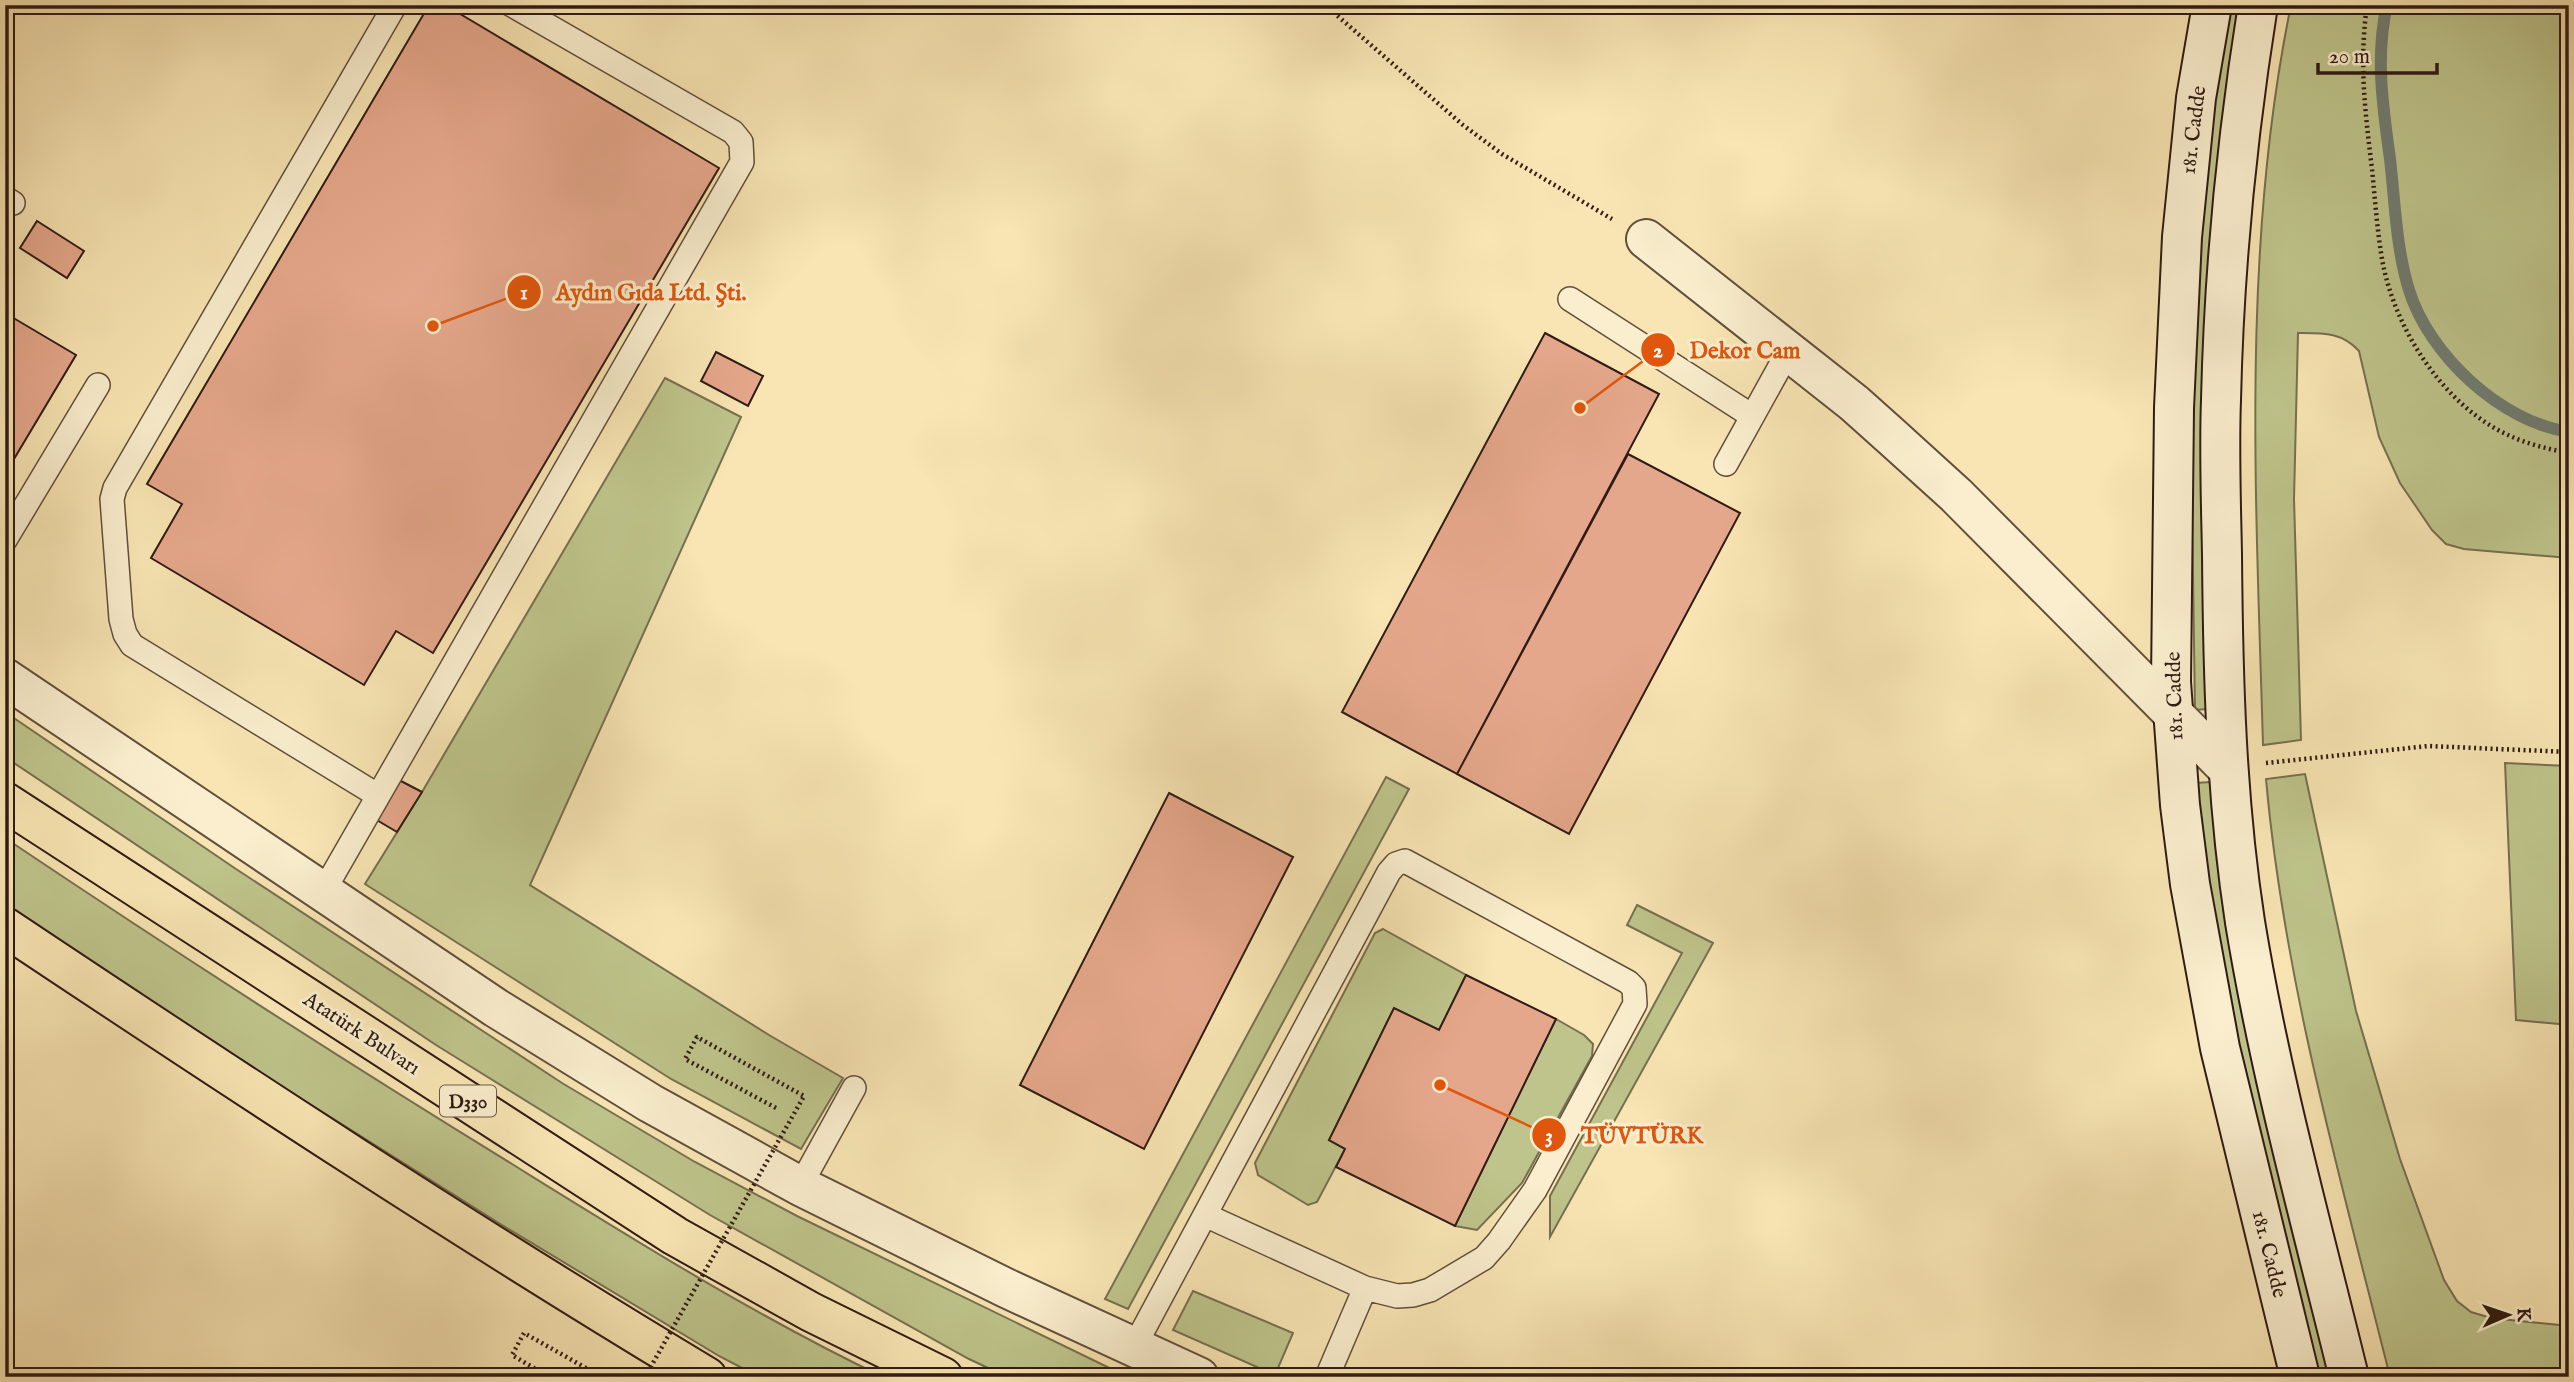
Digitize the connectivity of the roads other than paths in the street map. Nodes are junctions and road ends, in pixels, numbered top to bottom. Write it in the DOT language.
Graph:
graph roads {
  1 [pos="395,5"];
  2 [pos="512,5"];
  3 [pos="2212,5"];
  4 [pos="2258,5"];
  5 [pos="1646,239"];
  6 [pos="1570,299"];
  7 [pos="1788,352"];
  8 [pos="98,385"];
  9 [pos="1752,416"];
  10 [pos="1726,464"];
  11 [pos="5,540"];
  12 [pos="5,678"];
  13 [pos="2174,714"];
  14 [pos="2227,768"];
  15 [pos="377,795"];
  16 [pos="5,802"];
  17 [pos="323,892"];
  18 [pos="5,927"];
  19 [pos="855,1088"];
  20 [pos="800,1186"];
  21 [pos="1205,1215"];
  22 [pos="1365,1288"];
  23 [pos="1134,1347"];
  24 [pos="707,1377"];
  25 [pos="943,1377"];
  26 [pos="1199,1377"];
  27 [pos="1327,1377"];
  28 [pos="2300,1377"];
  29 [pos="2349,1377"];
  1 -- 15 [label="lane"];
  2 -- 15 [label="lane"];
  3 -- 13 [label="street, 181. Cadde"];
  4 -- 14 [label="street"];
  5 -- 7 [label="street"];
  6 -- 9 [label="lane"];
  7 -- 9 [label="lane"];
  7 -- 13 [label="street"];
  8 -- 11 [label="lane"];
  9 -- 10 [label="lane"];
  12 -- 17 [label="street"];
  13 -- 14 [label="street"];
  13 -- 28 [label="street, 181. Cadde"];
  14 -- 29 [label="street"];
  15 -- 17 [label="lane"];
  16 -- 25 [label="highway, Atatürk Bulvarı / D330"];
  17 -- 20 [label="street"];
  18 -- 24 [label="highway"];
  19 -- 20 [label="lane"];
  20 -- 23 [label="street"];
  21 -- 22 [label="lane"];
  21 -- 22 [label="lane"];
  21 -- 23 [label="lane"];
  22 -- 27 [label="lane"];
  23 -- 26 [label="street"];
}
